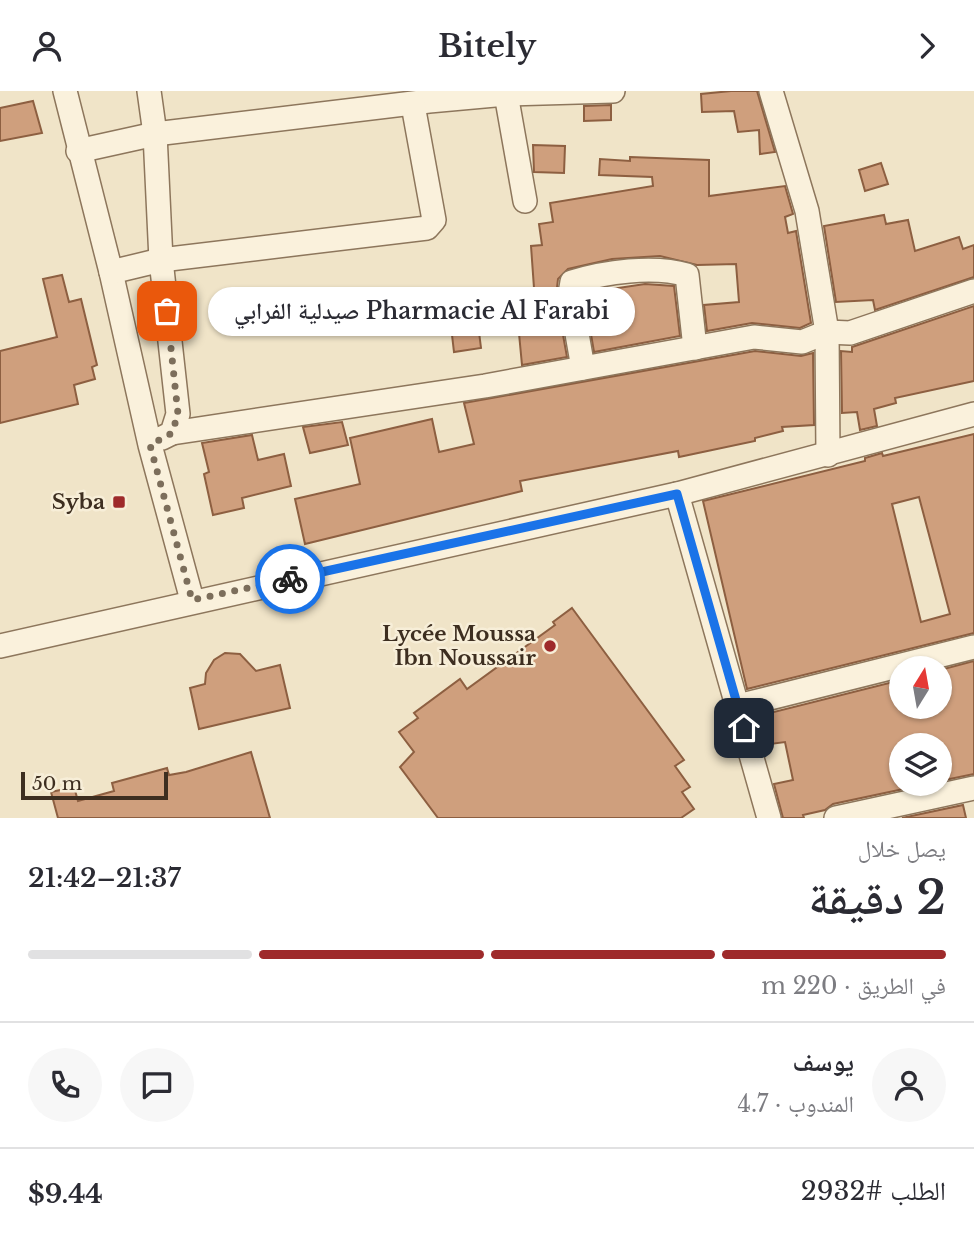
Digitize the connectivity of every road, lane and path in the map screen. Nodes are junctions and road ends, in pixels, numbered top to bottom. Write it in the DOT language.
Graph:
graph roads {
  1 [pos="65,91"];
  2 [pos="149,91"];
  3 [pos="613,91"];
  4 [pos="771,91"];
  5 [pos="506,93"];
  6 [pos="423,99"];
  7 [pos="155,134"];
  8 [pos="78,151"];
  9 [pos="525,201"];
  10 [pos="161,260"];
  11 [pos="111,272"];
  12 [pos="974,291"];
  13 [pos="828,332"];
  14 [pos="695,348"];
  15 [pos="583,368"];
  16 [pos="974,414"];
  17 [pos="172,433"];
  18 [pos="150,445"];
  19 [pos="828,455"];
  20 [pos="677,494"];
  21 [pos="192,600"];
  22 [pos="0,646"];
  23 [pos="974,647"];
  24 [pos="738,706"];
  25 [pos="974,788"];
  26 [pos="769,818"];
  27 [pos="836,818"];
  1 -- 8 [label="street"];
  2 -- 7 [label="street"];
  3 -- 5 [label="street"];
  4 -- 13 [label="street"];
  5 -- 6 [label="street"];
  5 -- 9 [label="street"];
  6 -- 7 [label="street"];
  6 -- 10 [label="street"];
  7 -- 8 [label="street"];
  7 -- 10 [label="street"];
  8 -- 11 [label="street"];
  10 -- 11 [label="street"];
  10 -- 17 [label="street"];
  11 -- 18 [label="street"];
  12 -- 13 [label="street"];
  13 -- 14 [label="street"];
  13 -- 19 [label="street"];
  14 -- 15 [label="street"];
  14 -- 15 [label="street"];
  15 -- 17 [label="street"];
  16 -- 19 [label="street"];
  17 -- 18 [label="street"];
  18 -- 21 [label="street"];
  19 -- 20 [label="street"];
  20 -- 21 [label="street"];
  20 -- 24 [label="street"];
  21 -- 22 [label="street"];
  23 -- 24 [label="street"];
  24 -- 26 [label="street"];
  25 -- 27 [label="street"];
}
